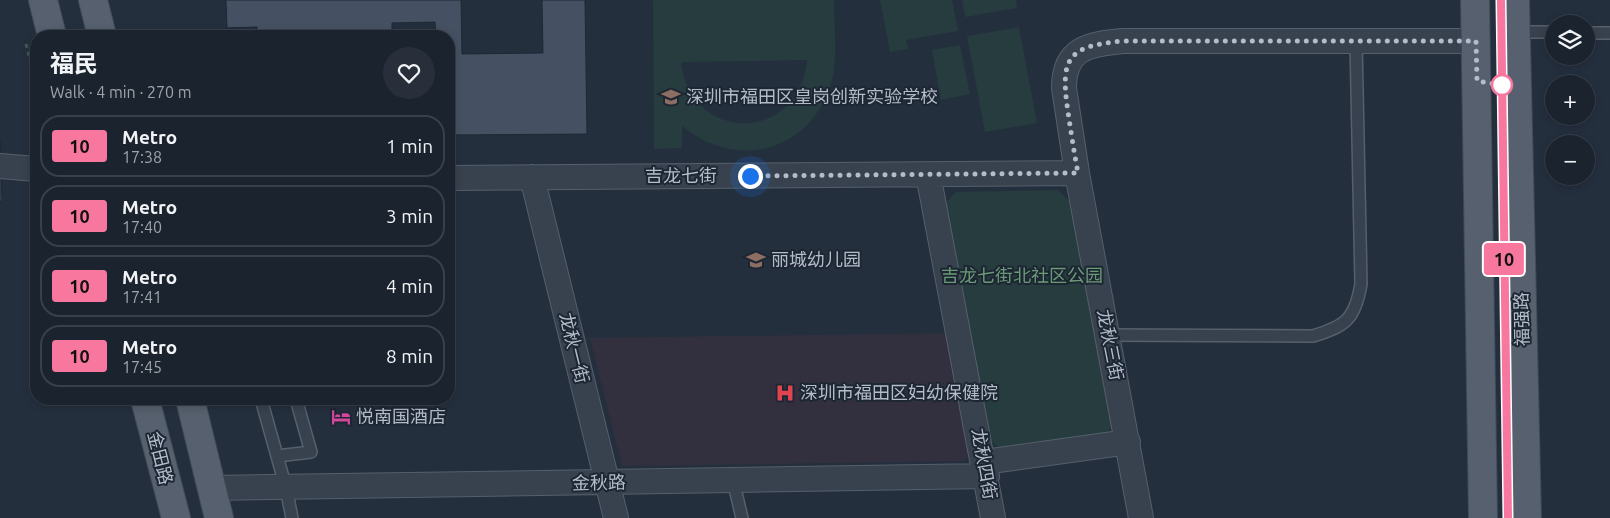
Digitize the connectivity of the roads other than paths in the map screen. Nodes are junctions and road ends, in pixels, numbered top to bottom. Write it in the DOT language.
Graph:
graph roads {
  1 [pos="43,0"];
  2 [pos="93,0"];
  3 [pos="1475,0"];
  4 [pos="1515,0"];
  5 [pos="50,30"];
  6 [pos="100,30"];
  7 [pos="1516,32"];
  8 [pos="1545,32"];
  9 [pos="1595,32"];
  10 [pos="1610,32"];
  11 [pos="1356,40"];
  12 [pos="1476,41"];
  13 [pos="2,167"];
  14 [pos="30,169"];
  15 [pos="1078,173"];
  16 [pos="928,174"];
  17 [pos="532,177"];
  18 [pos="455,178"];
  19 [pos="1108,335"];
  20 [pos="147,405"];
  21 [pos="191,405"];
  22 [pos="263,405"];
  23 [pos="298,405"];
  24 [pos="1128,442"];
  25 [pos="277,456"];
  26 [pos="985,469"];
  27 [pos="733,480"];
  28 [pos="607,482"];
  29 [pos="212,488"];
  30 [pos="286,488"];
  31 [pos="176,518"];
  32 [pos="219,518"];
  33 [pos="292,518"];
  34 [pos="616,518"];
  35 [pos="742,518"];
  36 [pos="993,518"];
  37 [pos="1141,518"];
  38 [pos="1483,518"];
  39 [pos="1527,518"];
  1 -- 5 [label="main road"];
  2 -- 6 [label="main road"];
  3 -- 12 [label="main road"];
  4 -- 7 [label="main road, 福强路"];
  7 -- 8 [label="lane"];
  7 -- 39 [label="main road, 福强路"];
  9 -- 10 [label="lane"];
  11 -- 12 [label="street"];
  11 -- 15 [label="street"];
  11 -- 19 [label="lane"];
  12 -- 38 [label="main road"];
  13 -- 14 [label="street"];
  15 -- 16 [label="street, 吉龙七街"];
  15 -- 19 [label="street, 龙秋三街"];
  16 -- 17 [label="street, 吉龙七街"];
  16 -- 26 [label="street, 龙秋四街"];
  17 -- 18 [label="street, 吉龙七街"];
  17 -- 28 [label="street, 龙秋一街"];
  19 -- 24 [label="street, 龙秋三街"];
  20 -- 31 [label="main road, 金田路"];
  21 -- 29 [label="main road"];
  22 -- 25 [label="lane"];
  23 -- 25 [label="lane"];
  24 -- 26 [label="street, 金秋路"];
  24 -- 37 [label="street, 龙秋三街"];
  25 -- 30 [label="lane"];
  26 -- 27 [label="street, 金秋路"];
  26 -- 36 [label="street, 龙秋四街"];
  27 -- 28 [label="street, 金秋路"];
  27 -- 35 [label="lane"];
  28 -- 30 [label="street, 金秋路"];
  28 -- 34 [label="street, 龙秋一街"];
  29 -- 30 [label="street, 金秋路"];
  29 -- 32 [label="main road"];
  30 -- 33 [label="lane"];
}
